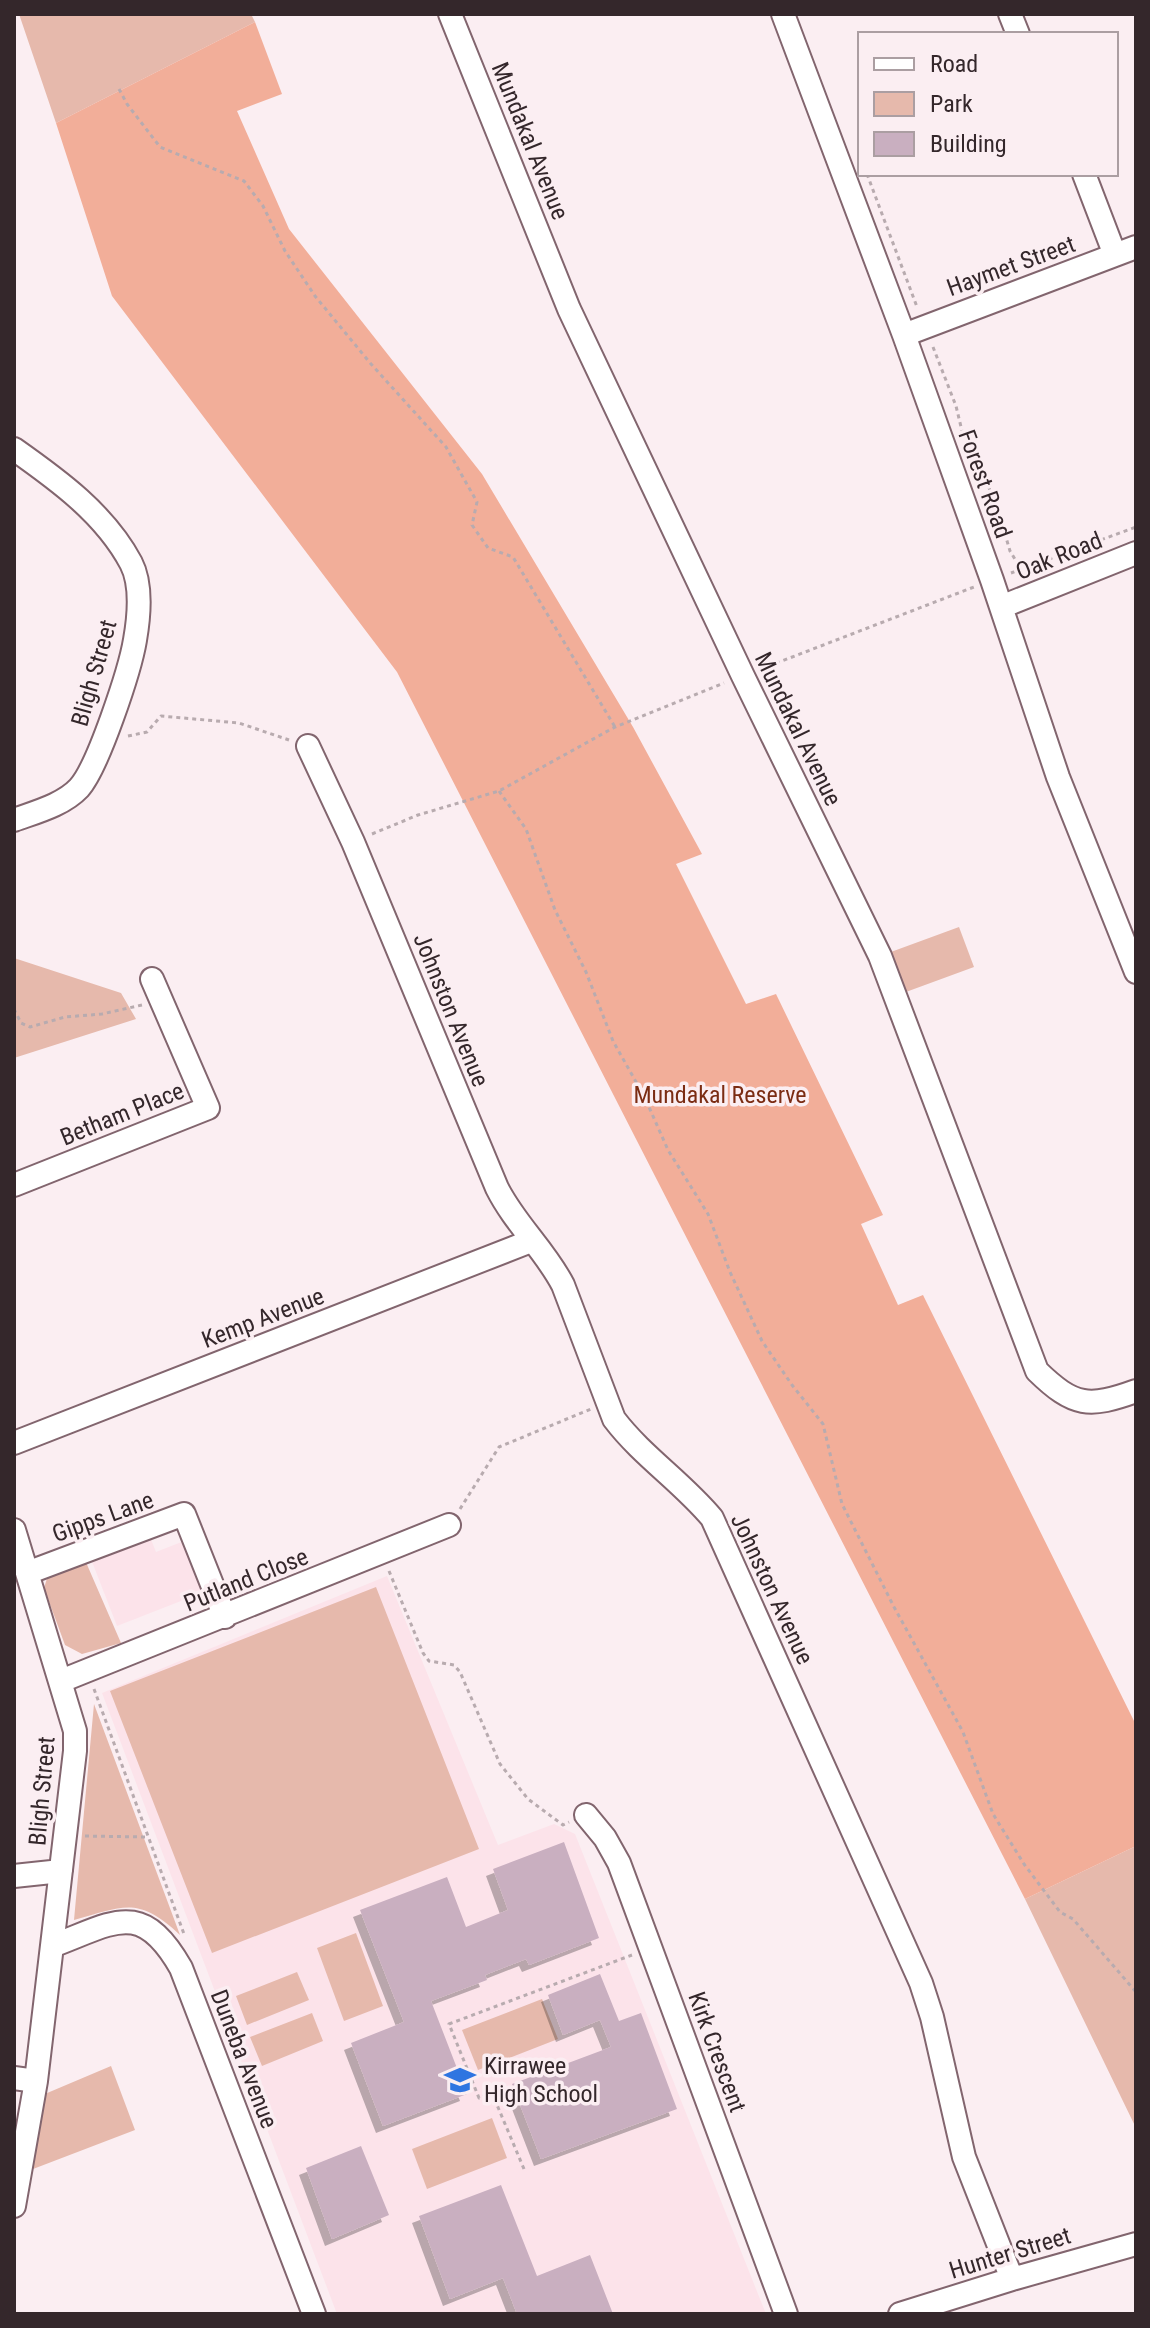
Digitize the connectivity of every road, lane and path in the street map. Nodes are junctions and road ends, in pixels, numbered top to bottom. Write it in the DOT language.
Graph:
graph roads {
  1 [pos="450,14"];
  2 [pos="783,14"];
  3 [pos="119,89"];
  4 [pos="868,176"];
  5 [pos="1085,176"];
  6 [pos="1126,251"];
  7 [pos="914,330"];
  8 [pos="14,449"];
  9 [pos="1136,527"];
  10 [pos="1136,553"];
  11 [pos="1021,569"];
  12 [pos="992,580"];
  13 [pos="1001,607"];
  14 [pos="743,676"];
  15 [pos="615,727"];
  16 [pos="135,736"];
  17 [pos="308,746"];
  18 [pos="499,791"];
  19 [pos="14,820"];
  20 [pos="353,842"];
  21 [pos="1136,972"];
  22 [pos="152,979"];
  23 [pos="161,1001"];
  24 [pos="14,1009"];
  25 [pos="14,1185"];
  26 [pos="531,1241"];
  27 [pos="1136,1391"];
  28 [pos="607,1402"];
  29 [pos="14,1443"];
  30 [pos="449,1525"];
  31 [pos="14,1530"];
  32 [pos="381,1553"];
  33 [pos="27,1573"];
  34 [pos="225,1617"];
  35 [pos="87,1671"];
  36 [pos="61,1681"];
  37 [pos="586,1815"];
  38 [pos="65,1835"];
  39 [pos="148,1837"];
  40 [pos="61,1871"];
  41 [pos="14,1876"];
  42 [pos="52,1946"];
  43 [pos="635,1954"];
  44 [pos="181,1968"];
  45 [pos="1136,1992"];
  46 [pos="25,2080"];
  47 [pos="524,2169"];
  48 [pos="14,2206"];
  49 [pos="1136,2244"];
  50 [pos="1012,2279"];
  51 [pos="314,2314"];
  52 [pos="786,2314"];
  53 [pos="900,2314"];
  1 -- 14 [label="street, Mundakal Avenue"];
  2 -- 7 [label="street, Forest Road"];
  3 -- 15 [label="path"];
  4 -- 7 [label="path"];
  5 -- 6 [label="street"];
  6 -- 7 [label="street, Haymet Street"];
  7 -- 11 [label="path"];
  7 -- 12 [label="street, Forest Road"];
  8 -- 19 [label="street, Bligh Street"];
  9 -- 11 [label="path"];
  10 -- 13 [label="street, Oak Road"];
  11 -- 12 [label="path"];
  12 -- 13 [label="street, Forest Road"];
  12 -- 14 [label="path"];
  13 -- 21 [label="street, Forest Road"];
  14 -- 15 [label="path"];
  14 -- 27 [label="street, Mundakal Avenue"];
  15 -- 18 [label="path"];
  16 -- 17 [label="path"];
  17 -- 20 [label="street, Johnston Avenue"];
  18 -- 20 [label="path"];
  18 -- 45 [label="path"];
  20 -- 26 [label="street, Johnston Avenue"];
  22 -- 23 [label="street, Betham Place"];
  23 -- 24 [label="path"];
  23 -- 25 [label="street, Betham Place"];
  26 -- 28 [label="street, Johnston Avenue"];
  26 -- 29 [label="street, Kemp Avenue"];
  28 -- 30 [label="path"];
  28 -- 50 [label="street, Johnston Avenue"];
  30 -- 32 [label="street, Putland Close"];
  31 -- 33 [label="street, Bligh Street"];
  32 -- 34 [label="street, Putland Close"];
  32 -- 37 [label="path"];
  33 -- 34 [label="street, Gipps Lane"];
  33 -- 36 [label="street, Bligh Street"];
  34 -- 35 [label="street, Putland Close"];
  35 -- 36 [label="street, Putland Close"];
  35 -- 39 [label="path"];
  36 -- 38 [label="street, Bligh Street"];
  37 -- 52 [label="street, Kirk Crescent"];
  38 -- 39 [label="path"];
  38 -- 40 [label="street, Bligh Street"];
  39 -- 44 [label="path"];
  40 -- 41 [label="street"];
  40 -- 42 [label="street, Bligh Street"];
  42 -- 44 [label="street, Duneba Avenue"];
  42 -- 46 [label="street, Bligh Street"];
  43 -- 47 [label="path"];
  44 -- 51 [label="street, Duneba Avenue"];
  46 -- 48 [label="street, Bligh Street"];
  49 -- 50 [label="street, Hunter Street"];
  50 -- 53 [label="street, Hunter Street"];
}
